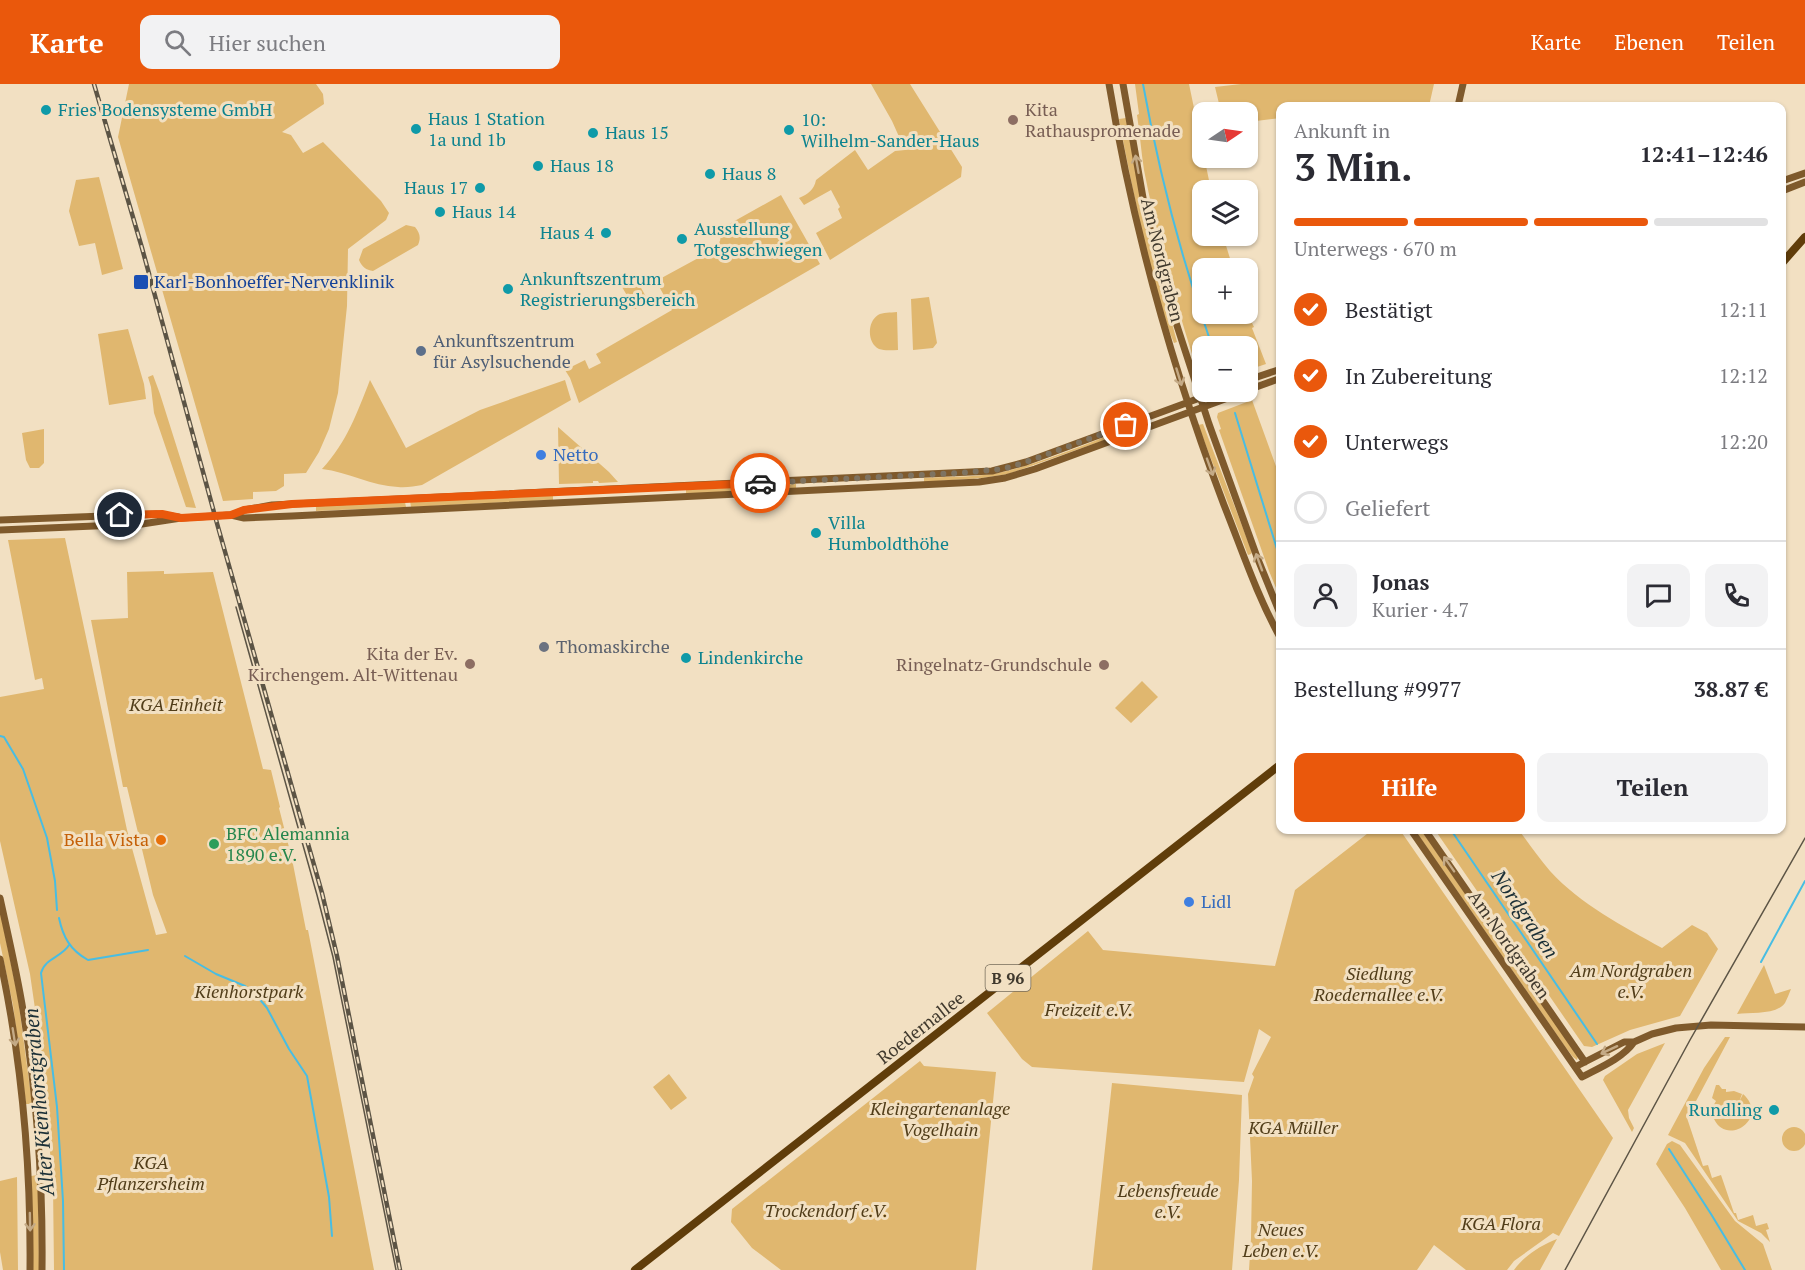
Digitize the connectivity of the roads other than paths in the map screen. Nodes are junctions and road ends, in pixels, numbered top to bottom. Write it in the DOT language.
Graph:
graph roads {
  1 [pos="1109,84"];
  2 [pos="1123,84"];
  3 [pos="1463,84"];
  4 [pos="1459,102"];
  5 [pos="1805,173"];
  6 [pos="1786,180"];
  7 [pos="1805,182"];
  8 [pos="1786,189"];
  9 [pos="1805,237"];
  10 [pos="1786,258"];
  11 [pos="1276,371"];
  12 [pos="1192,372"];
  13 [pos="1258,377"];
  14 [pos="1276,380"];
  15 [pos="1258,387"];
  16 [pos="1192,400"];
  17 [pos="1187,402"];
  18 [pos="1202,402"];
  19 [pos="1217,402"];
  20 [pos="1204,407"];
  21 [pos="1190,412"];
  22 [pos="231,515"];
  23 [pos="65,518"];
  24 [pos="181,518"];
  25 [pos="41,519"];
  26 [pos="0,520"];
  27 [pos="65,527"];
  28 [pos="41,528"];
  29 [pos="0,530"];
  30 [pos="1276,604"];
  31 [pos="1276,629"];
  32 [pos="1276,769"];
  33 [pos="1414,834"];
  34 [pos="1428,834"];
  35 [pos="0,898"];
  36 [pos="0,959"];
  37 [pos="1805,1027"];
  38 [pos="1634,1042"];
  39 [pos="1585,1062"];
  40 [pos="1575,1067"];
  41 [pos="30,1270"];
  42 [pos="42,1270"];
  43 [pos="635,1270"];
  1 -- 17 [label="main road, Am Nordgraben, one-way"];
  12 -- 2 [label="main road, Am Nordgraben, one-way"];
  3 -- 4 [label="main road"];
  5 -- 6 [label="main road"];
  7 -- 8 [label="main road"];
  9 -- 10 [label="main road"];
  11 -- 13 [label="main road"];
  14 -- 15 [label="main road"];
  16 -- 17 [label="main road"];
  17 -- 21 [label="main road, Am Nordgraben"];
  17 -- 22 [label="main road"];
  18 -- 20 [label="main road, Am Nordgraben"];
  19 -- 20 [label="main road"];
  20 -- 21 [label="main road"];
  30 -- 20 [label="main road, Am Nordgraben, one-way"];
  21 -- 22 [label="main road"];
  21 -- 31 [label="main road, Am Nordgraben, one-way"];
  22 -- 24 [label="main road"];
  23 -- 24 [label="main road"];
  23 -- 25 [label="main road"];
  23 -- 27 [label="main road"];
  24 -- 27 [label="main road"];
  25 -- 26 [label="main road"];
  25 -- 28 [label="main road"];
  27 -- 28 [label="main road"];
  28 -- 29 [label="main road"];
  32 -- 43 [label="main road, Roedernallee / B 96"];
  33 -- 40 [label="main road, Am Nordgraben"];
  39 -- 34 [label="main road, Am Nordgraben, one-way"];
  35 -- 42 [label="main road"];
  36 -- 41 [label="main road, one-way"];
  37 -- 38 [label="main road"];
  38 -- 39 [label="main road, one-way"];
  38 -- 40 [label="main road, Am Nordgraben"];
  39 -- 40 [label="main road"];
}
